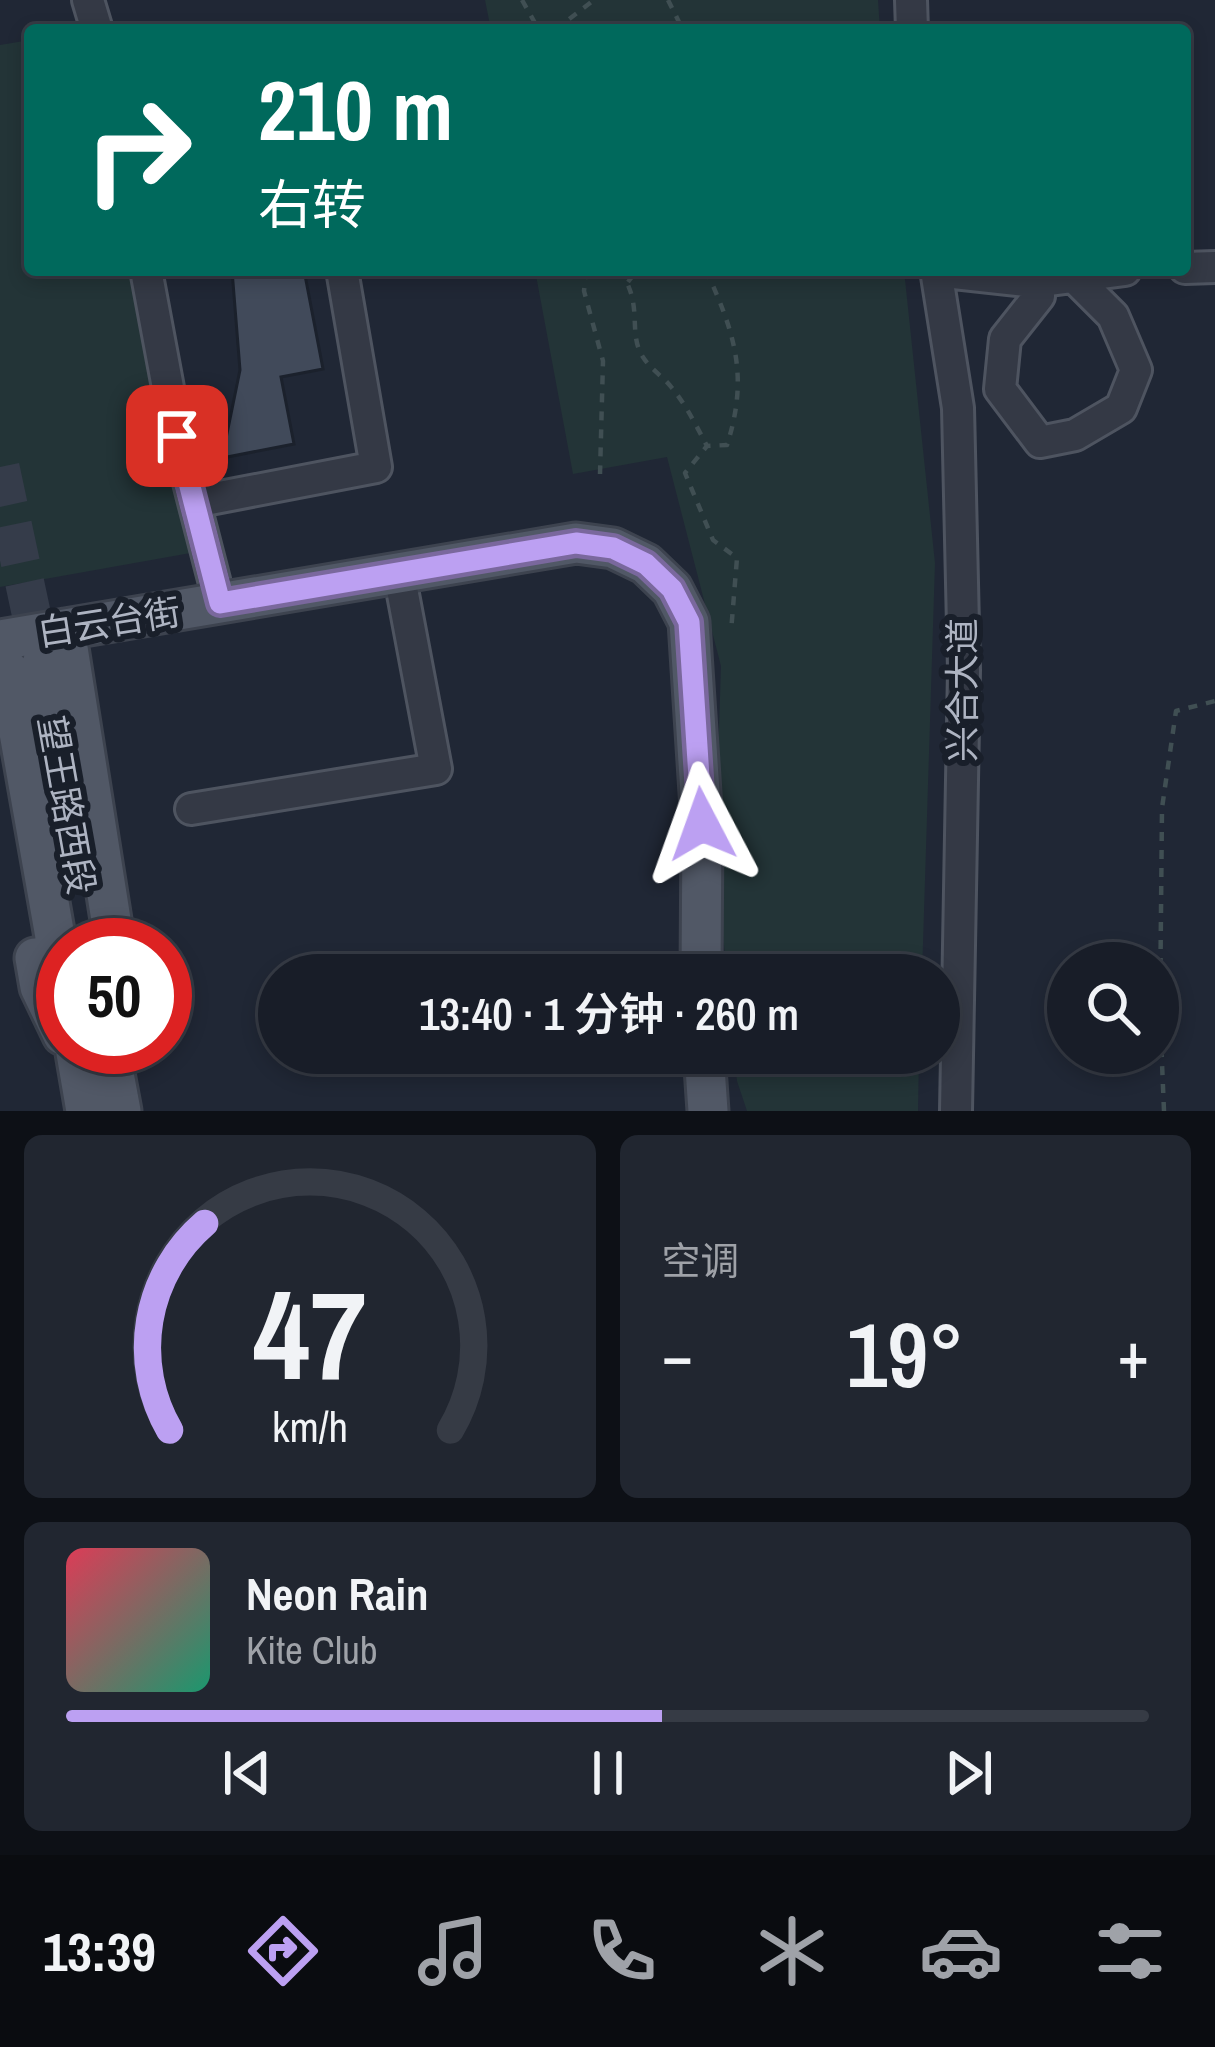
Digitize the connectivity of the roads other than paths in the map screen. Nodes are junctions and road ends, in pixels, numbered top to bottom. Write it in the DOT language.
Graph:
graph roads {
  1 [pos="147,276"];
  2 [pos="343,276"];
  3 [pos="937,276"];
  4 [pos="982,276"];
  5 [pos="1081,276"];
  6 [pos="1074,277"];
  7 [pos="1035,283"];
  8 [pos="194,502"];
  9 [pos="399,573"];
  10 [pos="220,603"];
  11 [pos="64,629"];
  12 [pos="17,658"];
  13 [pos="0,758"];
  14 [pos="191,809"];
  15 [pos="54,918"];
  16 [pos="84,918"];
  17 [pos="111,918"];
  18 [pos="701,954"];
  19 [pos="36,964"];
  20 [pos="87,1074"];
  21 [pos="101,1074"];
  22 [pos="705,1074"];
  23 [pos="86,1111"];
  24 [pos="121,1111"];
  25 [pos="708,1111"];
  26 [pos="956,1111"];
  1 -- 8 [label="street"];
  2 -- 8 [label="street"];
  3 -- 26 [label="street, 兴合大道"];
  4 -- 7 [label="street"];
  5 -- 6 [label="street"];
  6 -- 7 [label="street"];
  6 -- 7 [label="street"];
  8 -- 10 [label="street"];
  9 -- 10 [label="main road, 白云台街"];
  9 -- 14 [label="street"];
  9 -- 18 [label="main road, 白云台街"];
  10 -- 11 [label="main road, 白云台街"];
  11 -- 12 [label="main road, 白云台街"];
  11 -- 17 [label="main road"];
  12 -- 15 [label="main road, 望王路西段"];
  12 -- 16 [label="main road, 望王路西段"];
  13 -- 19 [label="main road"];
  20 -- 23 [label="main road"];
  21 -- 24 [label="main road"];
  22 -- 25 [label="main road"];
}
